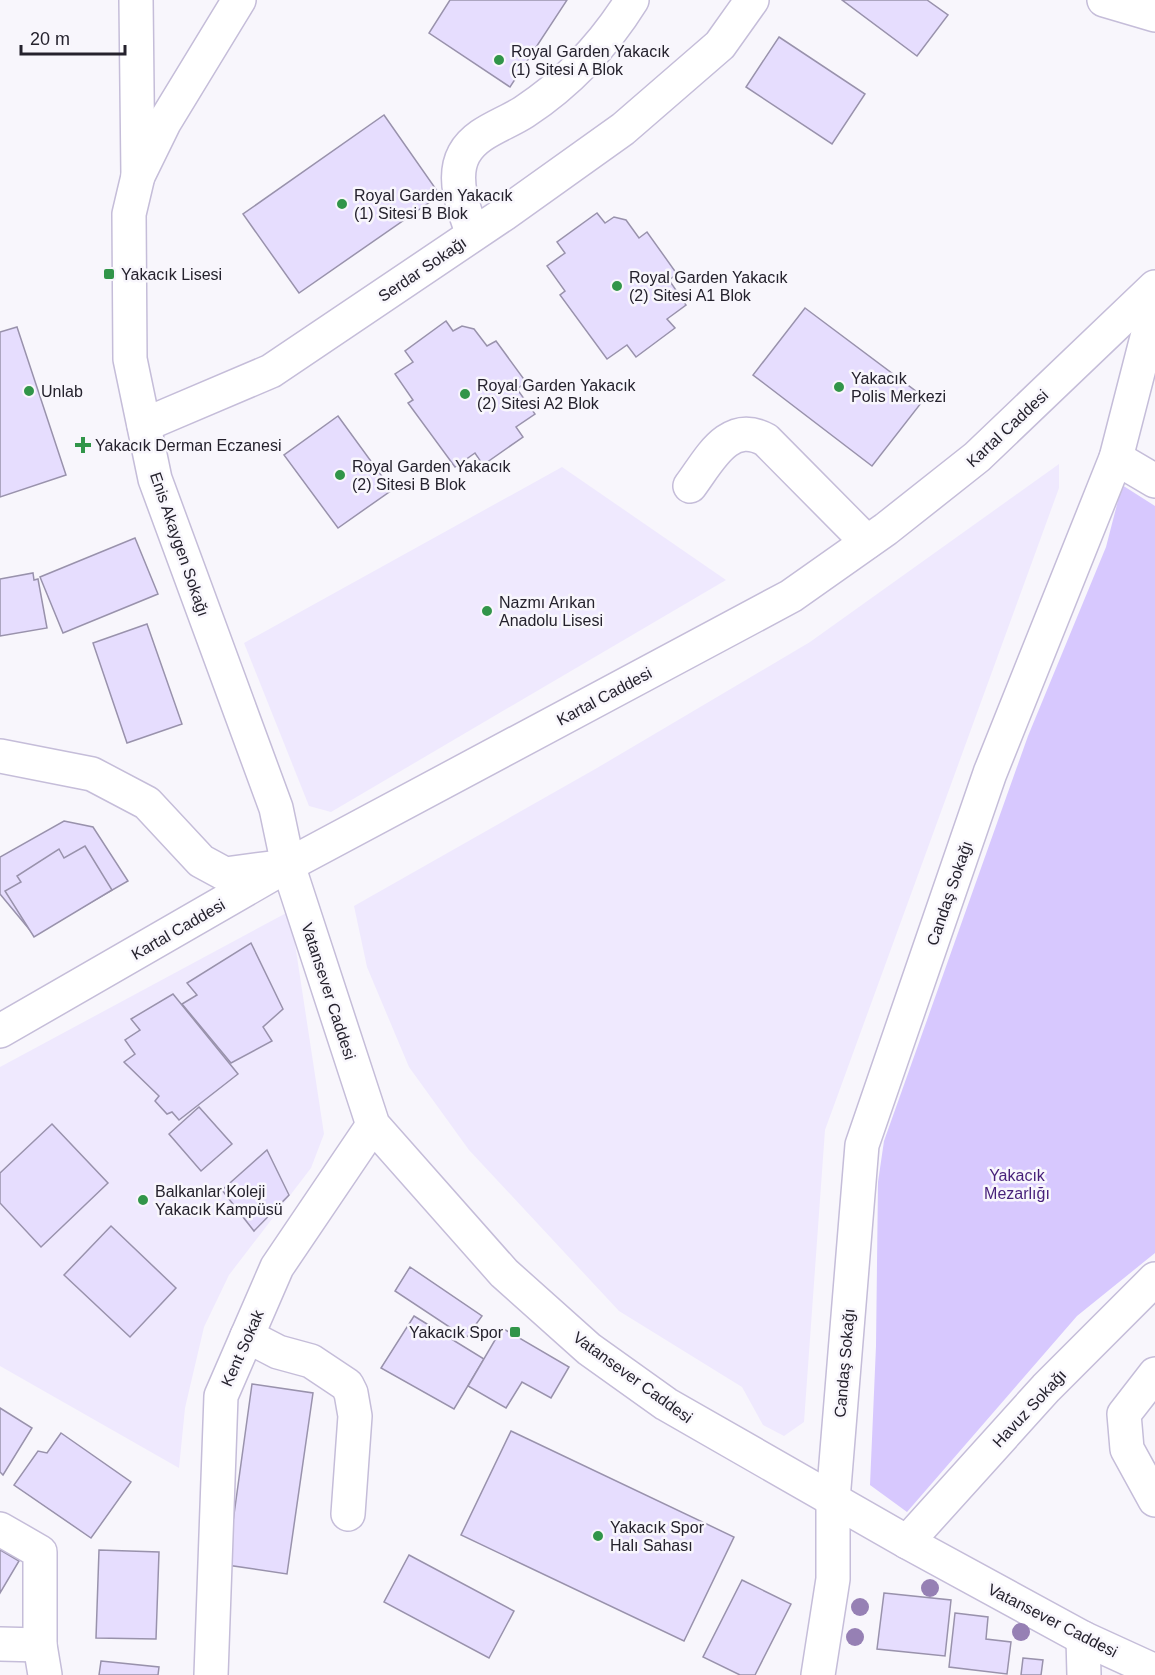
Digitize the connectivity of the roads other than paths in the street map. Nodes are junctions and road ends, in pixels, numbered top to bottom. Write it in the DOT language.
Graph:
graph roads {
  1 [pos="136,0"];
  2 [pos="239,0"];
  3 [pos="632,0"];
  4 [pos="752,0"];
  5 [pos="1104,0"];
  6 [pos="1155,15"];
  7 [pos="138,176"];
  8 [pos="473,234"];
  9 [pos="1155,287"];
  10 [pos="1155,306"];
  11 [pos="144,425"];
  12 [pos="1116,458"];
  13 [pos="1155,482"];
  14 [pos="690,486"];
  15 [pos="867,542"];
  16 [pos="0,756"];
  17 [pos="288,866"];
  18 [pos="0,1030"];
  19 [pos="373,1125"];
  20 [pos="1155,1279"];
  21 [pos="247,1336"];
  22 [pos="1155,1374"];
  23 [pos="833,1500"];
  24 [pos="1155,1500"];
  25 [pos="348,1514"];
  26 [pos="0,1529"];
  27 [pos="907,1542"];
  28 [pos="1083,1638"];
  29 [pos="0,1644"];
  30 [pos="43,1660"];
  31 [pos="1155,1671"];
  32 [pos="211,1675"];
  33 [pos="818,1675"];
  34 [pos="1084,1675"];
  1 -- 7 [label="street, Enis Akaygen Sokağı"];
  2 -- 7 [label="street, Enis Akaygen Sokağı"];
  3 -- 8 [label="street"];
  4 -- 8 [label="street, Serdar Sokağı"];
  5 -- 6 [label="street"];
  7 -- 11 [label="street, Enis Akaygen Sokağı"];
  8 -- 11 [label="street, Serdar Sokağı"];
  9 -- 15 [label="street, Kartal Caddesi"];
  10 -- 12 [label="street, Candaş Sokağı"];
  11 -- 17 [label="street, Enis Akaygen Sokağı"];
  12 -- 13 [label="street"];
  12 -- 23 [label="street, Candaş Sokağı"];
  14 -- 15 [label="street"];
  15 -- 17 [label="street, Kartal Caddesi"];
  16 -- 17 [label="street"];
  17 -- 18 [label="street, Kartal Caddesi"];
  17 -- 19 [label="street, Vatansever Caddesi"];
  19 -- 21 [label="street, Kent Sokak"];
  19 -- 23 [label="street, Vatansever Caddesi"];
  20 -- 27 [label="street, Havuz Sokağı"];
  21 -- 25 [label="street"];
  21 -- 32 [label="street, Kent Sokak"];
  22 -- 24 [label="street"];
  23 -- 27 [label="street, Vatansever Caddesi"];
  23 -- 33 [label="street, Candaş Sokağı"];
  26 -- 30 [label="street"];
  27 -- 28 [label="street, Vatansever Caddesi"];
  28 -- 31 [label="street, Vatansever Caddesi"];
  28 -- 34 [label="street"];
  29 -- 30 [label="street"];
}
